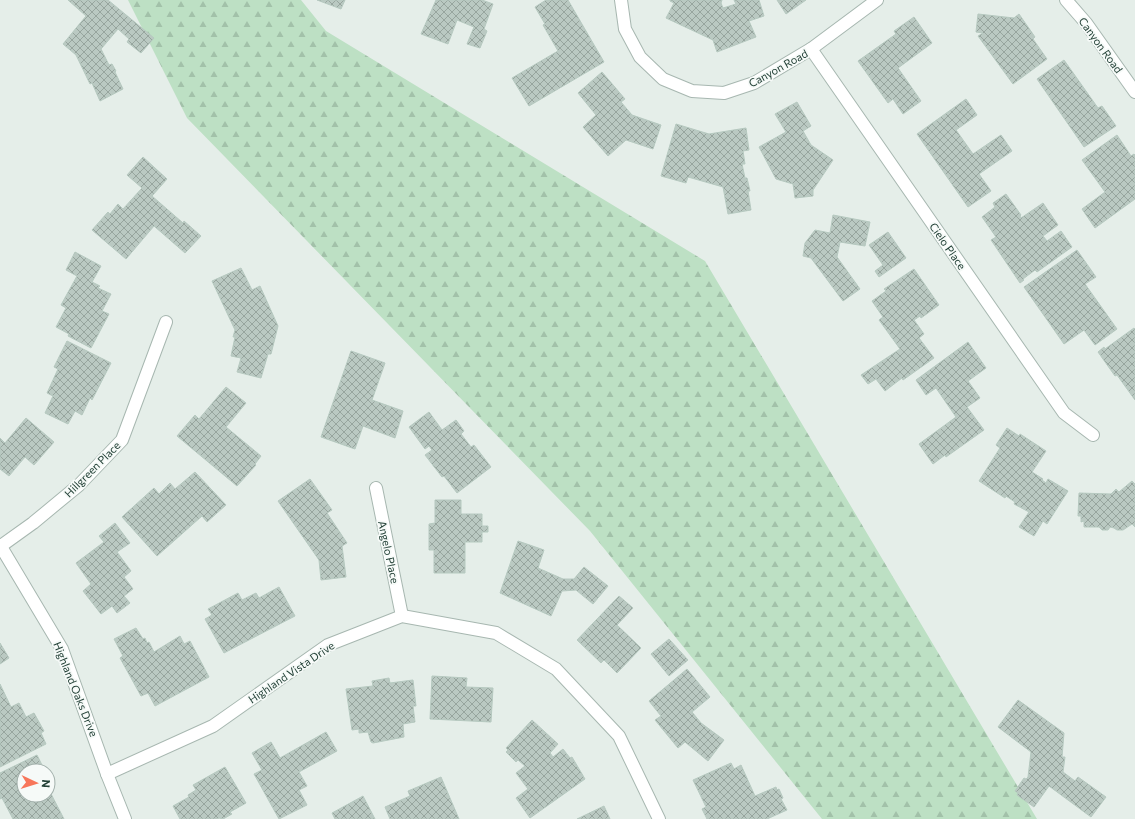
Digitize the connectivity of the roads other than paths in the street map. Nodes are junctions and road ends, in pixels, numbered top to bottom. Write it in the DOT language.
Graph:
graph roads {
  1 [pos="621,0"];
  2 [pos="877,0"];
  3 [pos="1066,0"];
  4 [pos="811,49"];
  5 [pos="1135,92"];
  6 [pos="166,322"];
  7 [pos="1093,435"];
  8 [pos="376,488"];
  9 [pos="1,546"];
  10 [pos="402,616"];
  11 [pos="107,774"];
  12 [pos="125,819"];
  13 [pos="658,819"];
  1 -- 4 [label="street, Canyon Road"];
  2 -- 4 [label="street, Canyon Road"];
  3 -- 5 [label="street, Canyon Road"];
  4 -- 7 [label="street, Cielo Place"];
  6 -- 9 [label="street, Hillgreen Place"];
  8 -- 10 [label="street, Angelo Place"];
  9 -- 11 [label="street, Highland Oaks Drive"];
  10 -- 11 [label="street, Highland Vista Drive"];
  10 -- 13 [label="street"];
  11 -- 12 [label="street, Highland Oaks Drive"];
}
